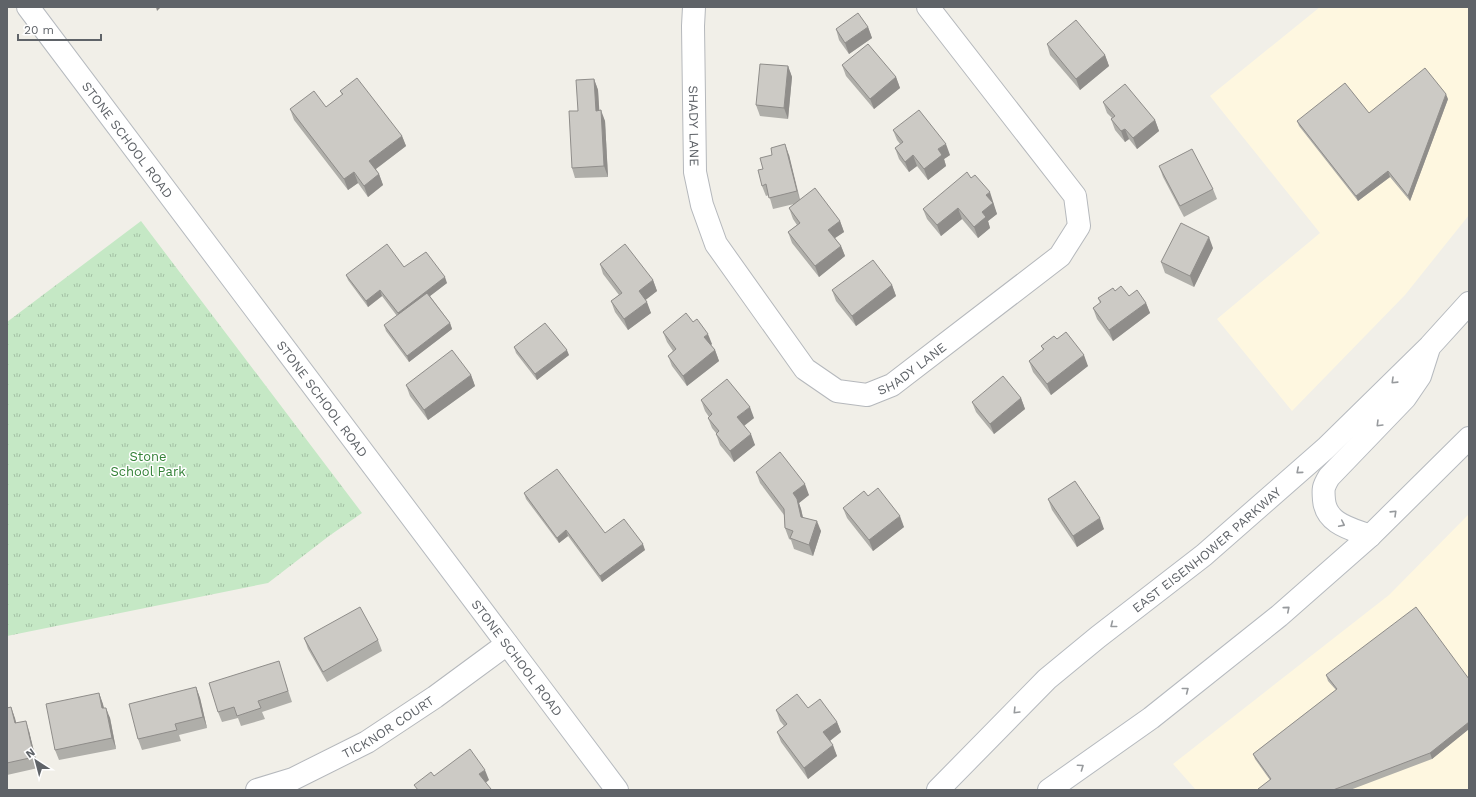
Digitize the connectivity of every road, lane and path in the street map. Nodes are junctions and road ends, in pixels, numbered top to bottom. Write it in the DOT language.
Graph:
graph roads {
  1 [pos="28,7"];
  2 [pos="694,7"];
  3 [pos="928,7"];
  4 [pos="1469,303"];
  5 [pos="1430,346"];
  6 [pos="1469,438"];
  7 [pos="1370,536"];
  8 [pos="507,644"];
  9 [pos="257,790"];
  10 [pos="617,790"];
  11 [pos="938,790"];
  12 [pos="1049,790"];
  1 -- 8 [label="main road, STONE SCHOOL ROAD"];
  2 -- 3 [label="main road, SHADY LANE"];
  4 -- 5 [label="main road, EAST EISENHOWER PARKWAY"];
  5 -- 7 [label="main road, one-way"];
  5 -- 11 [label="main road, EAST EISENHOWER PARKWAY, one-way"];
  7 -- 6 [label="main road, one-way"];
  12 -- 7 [label="main road, one-way"];
  8 -- 9 [label="main road, TICKNOR COURT"];
  8 -- 10 [label="main road, STONE SCHOOL ROAD"];
}
